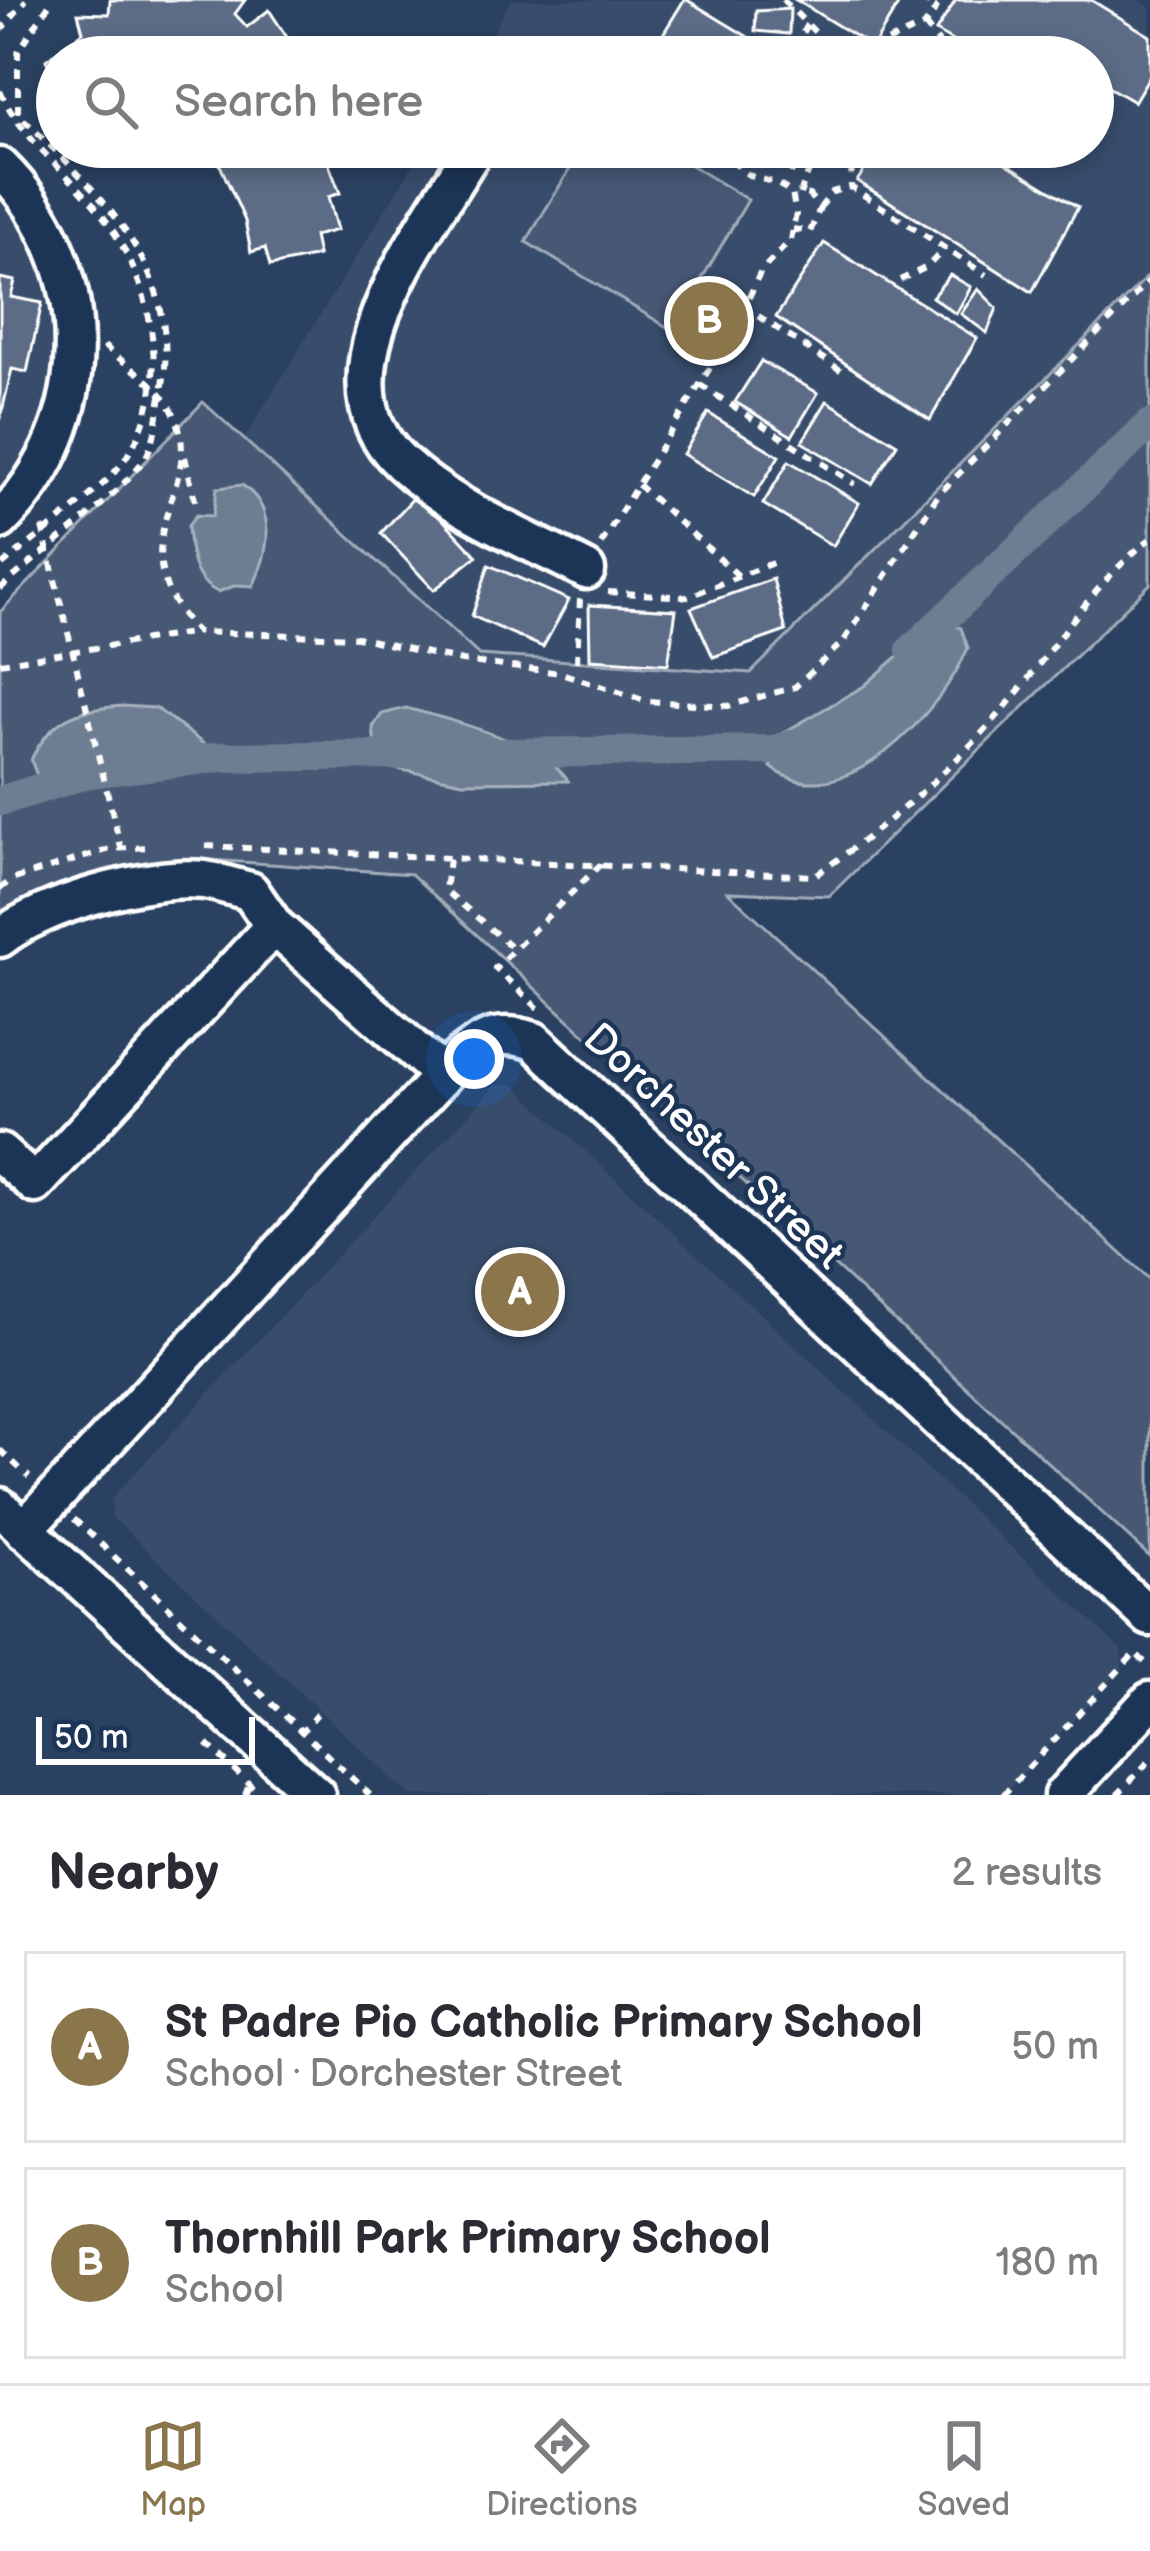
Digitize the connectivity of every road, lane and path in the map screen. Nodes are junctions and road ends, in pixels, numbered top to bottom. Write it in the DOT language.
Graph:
graph roads {
  1 [pos="26,0"];
  2 [pos="783,0"];
  3 [pos="921,0"];
  4 [pos="939,3"];
  5 [pos="811,17"];
  6 [pos="925,25"];
  7 [pos="805,26"];
  8 [pos="0,31"];
  9 [pos="800,36"];
  10 [pos="816,36"];
  11 [pos="900,36"];
  12 [pos="934,36"];
  13 [pos="1,168"];
  14 [pos="463,168"];
  15 [pos="737,168"];
  16 [pos="808,168"];
  17 [pos="852,168"];
  18 [pos="851,187"];
  19 [pos="796,193"];
  20 [pos="820,208"];
  21 [pos="793,229"];
  22 [pos="945,248"];
  23 [pos="986,275"];
  24 [pos="900,280"];
  25 [pos="743,306"];
  26 [pos="845,373"];
  27 [pos="700,385"];
  28 [pos="184,454"];
  29 [pos="855,484"];
  30 [pos="638,485"];
  31 [pos="26,493"];
  32 [pos="197,508"];
  33 [pos="0,520"];
  34 [pos="1150,539"];
  35 [pos="775,562"];
  36 [pos="740,578"];
  37 [pos="583,580"];
  38 [pos="197,632"];
  39 [pos="71,649"];
  40 [pos="577,662"];
  41 [pos="0,663"];
  42 [pos="204,846"];
  43 [pos="162,847"];
  44 [pos="121,848"];
  45 [pos="448,859"];
  46 [pos="601,863"];
  47 [pos="0,889"];
  48 [pos="274,926"];
  49 [pos="0,938"];
  50 [pos="515,950"];
  51 [pos="540,1010"];
  52 [pos="443,1075"];
  53 [pos="0,1154"];
  54 [pos="0,1450"];
  55 [pos="11,1460"];
  56 [pos="0,1472"];
  57 [pos="52,1499"];
  58 [pos="12,1518"];
  59 [pos="1150,1617"];
  60 [pos="1150,1667"];
  61 [pos="1150,1701"];
  62 [pos="1150,1760"];
  63 [pos="249,1784"];
  64 [pos="306,1792"];
  65 [pos="245,1795"];
  66 [pos="370,1795"];
  67 [pos="1003,1795"];
  68 [pos="1063,1795"];
  69 [pos="1117,1795"];
  1 -- 8 [label="path"];
  2 -- 7 [label="path"];
  3 -- 4 [label="path"];
  4 -- 6 [label="path"];
  5 -- 7 [label="path"];
  6 -- 11 [label="path"];
  6 -- 12 [label="path"];
  7 -- 9 [label="path"];
  7 -- 10 [label="path"];
  13 -- 31 [label="street"];
  14 -- 37 [label="street"];
  15 -- 19 [label="path"];
  16 -- 19 [label="path"];
  17 -- 18 [label="path"];
  18 -- 20 [label="path"];
  18 -- 22 [label="path"];
  19 -- 20 [label="path"];
  19 -- 21 [label="path"];
  20 -- 21 [label="path"];
  21 -- 25 [label="path"];
  22 -- 23 [label="path"];
  22 -- 24 [label="path"];
  25 -- 26 [label="path"];
  25 -- 27 [label="path"];
  27 -- 29 [label="path"];
  27 -- 30 [label="path"];
  28 -- 32 [label="path"];
  30 -- 36 [label="path"];
  30 -- 37 [label="path"];
  31 -- 33 [label="street"];
  31 -- 39 [label="path"];
  34 -- 46 [label="path"];
  35 -- 36 [label="path"];
  36 -- 37 [label="path"];
  37 -- 40 [label="path"];
  38 -- 39 [label="path"];
  39 -- 41 [label="path"];
  39 -- 44 [label="path"];
  42 -- 45 [label="path"];
  43 -- 44 [label="path"];
  44 -- 47 [label="path"];
  45 -- 46 [label="path"];
  45 -- 50 [label="path"];
  46 -- 50 [label="path"];
  48 -- 49 [label="street"];
  48 -- 52 [label="street"];
  48 -- 53 [label="street"];
  50 -- 51 [label="path"];
  52 -- 57 [label="street, Dorchester Street"];
  52 -- 59 [label="street, Dorchester Street"];
  54 -- 55 [label="path"];
  55 -- 56 [label="path"];
  55 -- 57 [label="path"];
  57 -- 58 [label="street, Dorchester Street"];
  57 -- 66 [label="path"];
  58 -- 64 [label="street"];
  60 -- 67 [label="path"];
  61 -- 68 [label="street"];
  62 -- 69 [label="path"];
  63 -- 65 [label="path"];
}
